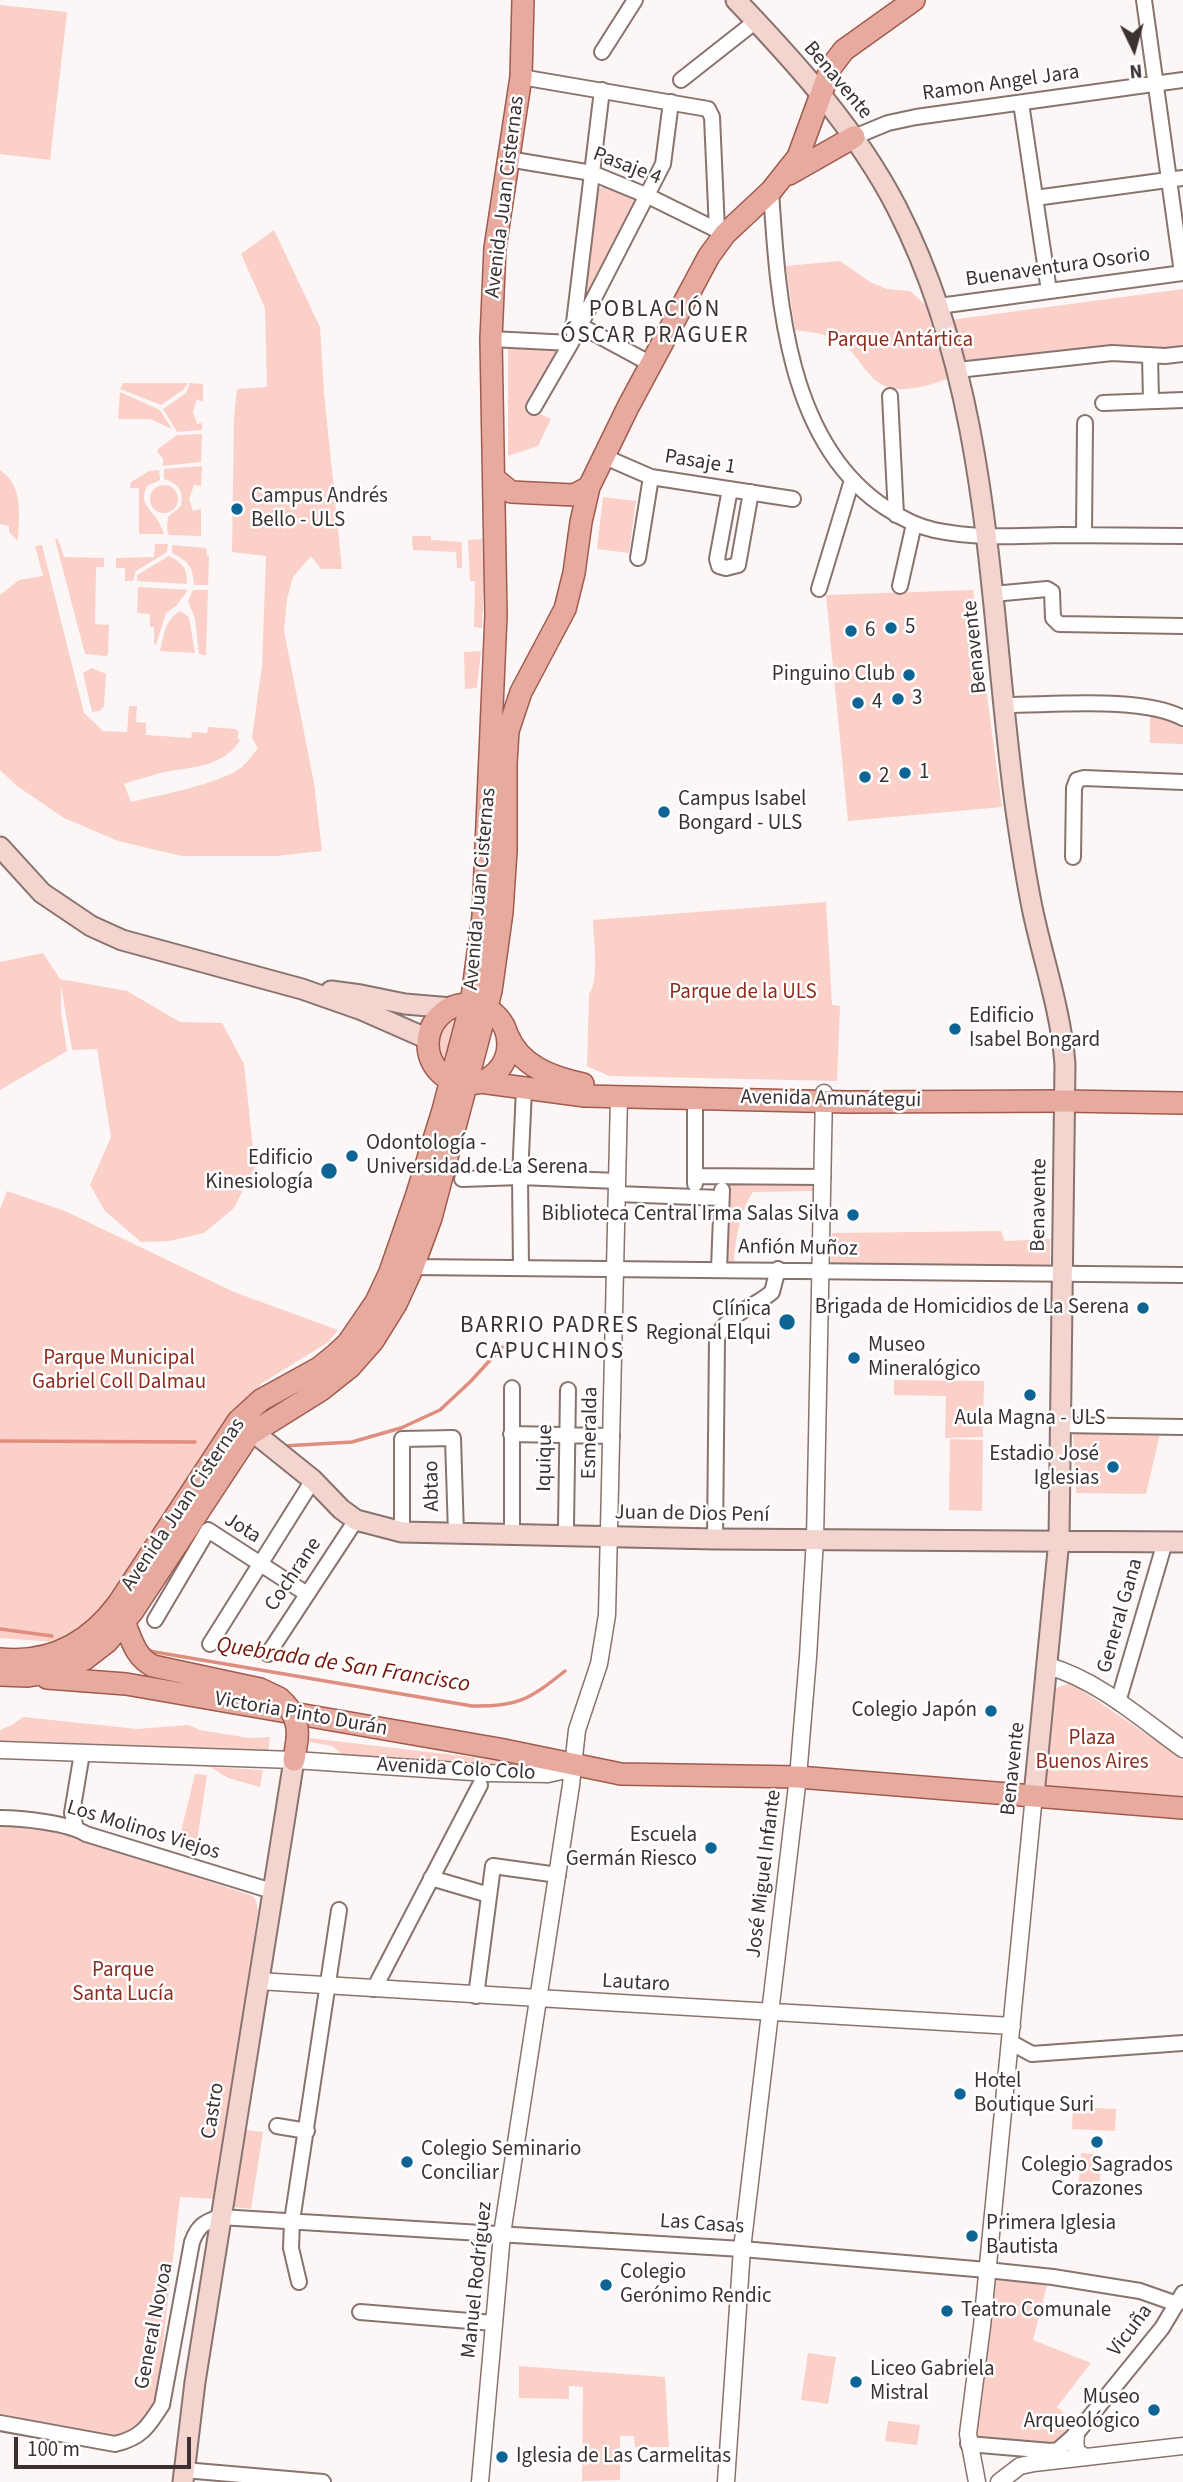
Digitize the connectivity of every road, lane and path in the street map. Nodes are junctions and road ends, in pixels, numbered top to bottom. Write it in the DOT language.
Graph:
graph roads {
  1 [pos="523,0"];
  2 [pos="635,0"];
  3 [pos="736,0"];
  4 [pos="914,0"];
  5 [pos="1144,0"];
  6 [pos="756,21"];
  7 [pos="602,52"];
  8 [pos="521,77"];
  9 [pos="681,80"];
  10 [pos="1183,80"];
  11 [pos="1156,83"];
  12 [pos="602,90"];
  13 [pos="821,95"];
  14 [pos="671,102"];
  15 [pos="1021,103"];
  16 [pos="854,137"];
  17 [pos="508,159"];
  18 [pos="592,173"];
  19 [pos="1176,179"];
  20 [pos="776,184"];
  21 [pos="648,196"];
  22 [pos="1035,198"];
  23 [pos="721,232"];
  24 [pos="1183,273"];
  25 [pos="1049,291"];
  26 [pos="939,306"];
  27 [pos="576,325"];
  28 [pos="491,339"];
  29 [pos="571,343"];
  30 [pos="1183,354"];
  31 [pos="1150,355"];
  32 [pos="651,364"];
  33 [pos="958,370"];
  34 [pos="890,396"];
  35 [pos="1150,400"];
  36 [pos="1183,400"];
  37 [pos="1103,403"];
  38 [pos="534,407"];
  39 [pos="1085,422"];
  40 [pos="605,457"];
  41 [pos="651,477"];
  42 [pos="495,479"];
  43 [pos="852,480"];
  44 [pos="589,487"];
  45 [pos="730,489"];
  46 [pos="751,492"];
  47 [pos="793,499"];
  48 [pos="494,512"];
  49 [pos="896,515"];
  50 [pos="581,522"];
  51 [pos="914,524"];
  52 [pos="1084,535"];
  53 [pos="987,536"];
  54 [pos="1183,536"];
  55 [pos="638,558"];
  56 [pos="900,586"];
  57 [pos="819,589"];
  58 [pos="993,594"];
  59 [pos="1183,626"];
  60 [pos="1005,705"];
  61 [pos="1183,718"];
  62 [pos="1183,782"];
  63 [pos="0,847"];
  64 [pos="1073,857"];
  65 [pos="302,989"];
  66 [pos="469,1007"];
  67 [pos="507,1034"];
  68 [pos="429,1039"];
  69 [pos="465,1082"];
  70 [pos="524,1089"];
  71 [pos="1183,1093"];
  72 [pos="1064,1095"];
  73 [pos="619,1097"];
  74 [pos="824,1097"];
  75 [pos="695,1098"];
  76 [pos="1183,1103"];
  77 [pos="695,1176"];
  78 [pos="722,1176"];
  79 [pos="520,1177"];
  80 [pos="823,1177"];
  81 [pos="462,1179"];
  82 [pos="617,1188"];
  83 [pos="695,1197"];
  84 [pos="721,1198"];
  85 [pos="413,1267"];
  86 [pos="521,1268"];
  87 [pos="615,1268"];
  88 [pos="719,1269"];
  89 [pos="778,1269"];
  90 [pos="821,1270"];
  91 [pos="1063,1273"];
  92 [pos="1183,1275"];
  93 [pos="512,1388"];
  94 [pos="568,1390"];
  95 [pos="1059,1425"];
  96 [pos="246,1426"];
  97 [pos="1183,1427"];
  98 [pos="511,1434"];
  99 [pos="568,1435"];
  100 [pos="612,1436"];
  101 [pos="313,1480"];
  102 [pos="356,1520"];
  103 [pos="566,1527"];
  104 [pos="402,1532"];
  105 [pos="456,1534"];
  106 [pos="512,1535"];
  107 [pos="610,1536"];
  108 [pos="715,1539"];
  109 [pos="816,1539"];
  110 [pos="1059,1540"];
  111 [pos="1174,1542"];
  112 [pos="260,1565"];
  113 [pos="307,1594"];
  114 [pos="155,1620"];
  115 [pos="124,1622"];
  116 [pos="210,1644"];
  117 [pos="268,1654"];
  118 [pos="0,1659"];
  119 [pos="1048,1666"];
  120 [pos="0,1675"];
  121 [pos="28,1676"];
  122 [pos="210,1679"];
  123 [pos="126,1684"];
  124 [pos="1118,1702"];
  125 [pos="1183,1749"];
  126 [pos="0,1750"];
  127 [pos="296,1750"];
  128 [pos="82,1753"];
  129 [pos="573,1765"];
  130 [pos="798,1777"];
  131 [pos="480,1786"];
  132 [pos="1034,1796"];
  133 [pos="1183,1808"];
  134 [pos="0,1818"];
  135 [pos="76,1828"];
  136 [pos="558,1875"];
  137 [pos="432,1878"];
  138 [pos="272,1891"];
  139 [pos="489,1895"];
  140 [pos="338,1910"];
  141 [pos="258,1981"];
  142 [pos="328,1986"];
  143 [pos="374,1989"];
  144 [pos="476,1996"];
  145 [pos="538,2000"];
  146 [pos="770,2010"];
  147 [pos="1011,2034"];
  148 [pos="1183,2043"];
  149 [pos="277,2126"];
  150 [pos="307,2131"];
  151 [pos="220,2217"];
  152 [pos="292,2221"];
  153 [pos="502,2234"];
  154 [pos="742,2249"];
  155 [pos="987,2270"];
  156 [pos="299,2282"];
  157 [pos="1180,2299"];
  158 [pos="360,2312"];
  159 [pos="494,2323"];
  160 [pos="0,2423"];
  161 [pos="1076,2434"];
  162 [pos="968,2444"];
  163 [pos="1183,2446"];
  164 [pos="1086,2457"];
  165 [pos="184,2476"];
  166 [pos="323,2482"];
  167 [pos="480,2482"];
  168 [pos="726,2482"];
  169 [pos="977,2482"];
  170 [pos="999,2482"];
  1 -- 8 [label="main road, Avenida Juan Cisternas"];
  2 -- 7 [label="street"];
  3 -- 6 [label="main road, Benavente"];
  4 -- 13 [label="main road"];
  5 -- 11 [label="street"];
  6 -- 9 [label="street"];
  6 -- 13 [label="main road, Benavente"];
  8 -- 12 [label="street"];
  8 -- 17 [label="main road, Avenida Juan Cisternas"];
  10 -- 11 [label="street, Ramon Angel Jara"];
  11 -- 15 [label="street, Ramon Angel Jara"];
  11 -- 19 [label="street"];
  12 -- 14 [label="street"];
  12 -- 18 [label="street"];
  13 -- 16 [label="main road, Benavente"];
  13 -- 20 [label="main road"];
  14 -- 21 [label="street"];
  14 -- 23 [label="street"];
  15 -- 16 [label="street, Ramon Angel Jara"];
  15 -- 22 [label="street"];
  16 -- 20 [label="main road"];
  16 -- 26 [label="main road, Benavente"];
  17 -- 18 [label="street, Pasaje 4"];
  17 -- 28 [label="main road, Avenida Juan Cisternas"];
  18 -- 21 [label="street, Pasaje 4"];
  18 -- 27 [label="street"];
  19 -- 22 [label="street"];
  19 -- 24 [label="street"];
  20 -- 23 [label="main road, Avenida Juan Cisternas"];
  20 -- 43 [label="street"];
  21 -- 23 [label="street, Pasaje 4"];
  21 -- 27 [label="street"];
  22 -- 25 [label="street"];
  23 -- 32 [label="main road, Avenida Juan Cisternas"];
  24 -- 25 [label="street, Buenaventura Osorio"];
  25 -- 26 [label="street, Buenaventura Osorio"];
  26 -- 33 [label="main road, Benavente"];
  27 -- 29 [label="street"];
  27 -- 32 [label="street"];
  28 -- 29 [label="street"];
  28 -- 42 [label="main road, Avenida Juan Cisternas"];
  29 -- 38 [label="street"];
  30 -- 31 [label="street"];
  31 -- 33 [label="street"];
  31 -- 35 [label="street"];
  32 -- 40 [label="main road, Avenida Juan Cisternas"];
  33 -- 53 [label="main road, Benavente"];
  34 -- 49 [label="street"];
  35 -- 36 [label="street"];
  35 -- 37 [label="street"];
  39 -- 52 [label="street"];
  40 -- 41 [label="street, Pasaje 1"];
  40 -- 44 [label="main road, Avenida Juan Cisternas"];
  41 -- 45 [label="street, Pasaje 1"];
  41 -- 55 [label="street"];
  42 -- 44 [label="main road"];
  42 -- 48 [label="main road, Avenida Juan Cisternas"];
  43 -- 49 [label="street"];
  43 -- 57 [label="street"];
  44 -- 50 [label="main road, Avenida Juan Cisternas"];
  45 -- 46 [label="street, Pasaje 1"];
  45 -- 46 [label="street"];
  46 -- 47 [label="street, Pasaje 1"];
  48 -- 50 [label="main road"];
  48 -- 66 [label="main road, Avenida Juan Cisternas"];
  49 -- 51 [label="street"];
  50 -- 66 [label="main road, Avenida Juan Cisternas"];
  51 -- 53 [label="street"];
  51 -- 56 [label="street"];
  52 -- 53 [label="street"];
  52 -- 54 [label="street"];
  53 -- 58 [label="main road, Benavente"];
  58 -- 59 [label="street"];
  58 -- 60 [label="main road, Benavente"];
  60 -- 61 [label="street"];
  60 -- 72 [label="main road, Benavente"];
  62 -- 64 [label="street"];
  63 -- 65 [label="main road"];
  65 -- 66 [label="main road"];
  65 -- 68 [label="main road"];
  66 -- 67 [label="main road, Avenida Amunátegui"];
  66 -- 68 [label="main road"];
  66 -- 69 [label="main road, Avenida Juan Cisternas"];
  67 -- 69 [label="main road"];
  67 -- 74 [label="main road, Avenida Amunátegui"];
  68 -- 69 [label="main road"];
  69 -- 70 [label="main road, Avenida Amunátegui"];
  69 -- 85 [label="main road, Avenida Juan Cisternas"];
  69 -- 96 [label="main road, Avenida Juan Cisternas"];
  70 -- 73 [label="main road, Avenida Amunátegui"];
  70 -- 79 [label="street"];
  71 -- 72 [label="main road, Avenida Amunátegui"];
  72 -- 74 [label="main road, Avenida Amunátegui"];
  72 -- 76 [label="main road, Avenida Amunátegui"];
  72 -- 91 [label="main road, Benavente"];
  73 -- 75 [label="main road, Avenida Amunátegui"];
  73 -- 82 [label="street, Esmeralda"];
  74 -- 75 [label="main road, Avenida Amunátegui"];
  74 -- 80 [label="street, José Miguel Infante"];
  75 -- 77 [label="street"];
  77 -- 78 [label="street"];
  77 -- 83 [label="street"];
  78 -- 80 [label="street"];
  78 -- 84 [label="street"];
  79 -- 81 [label="street"];
  79 -- 82 [label="street"];
  79 -- 86 [label="street"];
  80 -- 90 [label="street, José Miguel Infante"];
  82 -- 83 [label="street"];
  82 -- 87 [label="street, Esmeralda"];
  83 -- 84 [label="street"];
  84 -- 88 [label="street"];
  85 -- 86 [label="street, Anfión Muñoz"];
  85 -- 96 [label="main road, Avenida Juan Cisternas"];
  86 -- 87 [label="street, Anfión Muñoz"];
  87 -- 88 [label="street, Anfión Muñoz"];
  87 -- 100 [label="street, Esmeralda"];
  88 -- 89 [label="street, Anfión Muñoz"];
  89 -- 90 [label="street, Anfión Muñoz"];
  89 -- 108 [label="street"];
  90 -- 91 [label="street, Anfión Muñoz"];
  90 -- 109 [label="street, José Miguel Infante"];
  91 -- 92 [label="street, Anfión Muñoz"];
  91 -- 95 [label="main road, Benavente"];
  93 -- 98 [label="street"];
  94 -- 99 [label="street, Iquique"];
  95 -- 97 [label="street"];
  95 -- 110 [label="main road, Benavente"];
  96 -- 101 [label="main road, Juan de Dios Pení"];
  96 -- 115 [label="main road, Avenida Juan Cisternas"];
  96 -- 118 [label="main road, Avenida Juan Cisternas"];
  98 -- 99 [label="street"];
  98 -- 106 [label="street"];
  99 -- 100 [label="street"];
  99 -- 103 [label="street, Iquique"];
  100 -- 107 [label="street, Esmeralda"];
  101 -- 102 [label="main road, Juan de Dios Pení"];
  101 -- 112 [label="street"];
  102 -- 104 [label="main road, Juan de Dios Pení"];
  102 -- 113 [label="street, Cochrane"];
  104 -- 105 [label="main road, Juan de Dios Pení"];
  104 -- 105 [label="street, Abtao"];
  105 -- 106 [label="main road, Juan de Dios Pení"];
  106 -- 107 [label="main road, Juan de Dios Pení"];
  107 -- 108 [label="main road, Juan de Dios Pení"];
  107 -- 129 [label="street, Esmeralda"];
  108 -- 109 [label="main road, Juan de Dios Pení"];
  109 -- 110 [label="main road, Juan de Dios Pení"];
  109 -- 130 [label="street, José Miguel Infante"];
  110 -- 111 [label="main road, Juan de Dios Pení"];
  110 -- 119 [label="main road, Benavente"];
  111 -- 124 [label="street, General Gana"];
  112 -- 113 [label="street, Jota"];
  112 -- 114 [label="street, Jota"];
  112 -- 116 [label="street"];
  113 -- 117 [label="street, Cochrane"];
  115 -- 121 [label="main road, Avenida Juan Cisternas"];
  115 -- 122 [label="main road"];
  119 -- 124 [label="street"];
  119 -- 132 [label="main road, Benavente"];
  120 -- 121 [label="main road"];
  121 -- 123 [label="main road, Victoria Pinto Durán"];
  122 -- 123 [label="main road"];
  122 -- 127 [label="main road, bridge"];
  123 -- 129 [label="main road, Victoria Pinto Durán"];
  124 -- 125 [label="street"];
  126 -- 128 [label="street, Avenida Colo Colo"];
  127 -- 128 [label="street, Avenida Colo Colo"];
  127 -- 129 [label="street, Avenida Colo Colo"];
  127 -- 138 [label="main road, Castro"];
  128 -- 135 [label="street"];
  129 -- 130 [label="main road, Avenida Colo Colo"];
  129 -- 136 [label="street, Manuel Rodríguez"];
  130 -- 132 [label="main road, Avenida Colo Colo"];
  130 -- 146 [label="street, José Miguel Infante"];
  131 -- 137 [label="street"];
  132 -- 133 [label="main road, Avenida Colo Colo"];
  132 -- 147 [label="street, Benavente"];
  134 -- 135 [label="street, Los Molinos Viejos"];
  135 -- 138 [label="street, Los Molinos Viejos"];
  136 -- 139 [label="street"];
  136 -- 145 [label="street, Manuel Rodríguez"];
  137 -- 139 [label="street"];
  137 -- 143 [label="street"];
  138 -- 141 [label="main road, Castro"];
  139 -- 144 [label="street"];
  140 -- 142 [label="street"];
  141 -- 142 [label="street, Lautaro"];
  141 -- 151 [label="main road, Castro"];
  142 -- 143 [label="street, Lautaro"];
  142 -- 150 [label="street"];
  143 -- 144 [label="street, Lautaro"];
  144 -- 145 [label="street, Lautaro"];
  145 -- 146 [label="street, Lautaro"];
  145 -- 153 [label="street, Manuel Rodríguez"];
  146 -- 147 [label="street, Lautaro"];
  146 -- 154 [label="street, José Miguel Infante"];
  147 -- 148 [label="street, Lautaro"];
  147 -- 155 [label="street, Benavente"];
  149 -- 150 [label="street"];
  150 -- 152 [label="street"];
  151 -- 152 [label="street, Las Casas"];
  151 -- 160 [label="street, General Novoa"];
  151 -- 165 [label="main road, Castro"];
  152 -- 153 [label="street, Las Casas"];
  152 -- 156 [label="street"];
  153 -- 154 [label="street, Las Casas"];
  153 -- 159 [label="street, Manuel Rodríguez"];
  154 -- 155 [label="street, Las Casas"];
  154 -- 168 [label="street, José Miguel Infante"];
  155 -- 157 [label="street, Las Casas"];
  155 -- 162 [label="street, Benavente"];
  157 -- 161 [label="street, Vicuña"];
  158 -- 159 [label="street"];
  159 -- 167 [label="street, Manuel Rodríguez"];
  161 -- 162 [label="street, Vicuña"];
  161 -- 164 [label="street"];
  162 -- 169 [label="street, Benavente"];
  163 -- 164 [label="street"];
  164 -- 170 [label="street"];
  165 -- 166 [label="street"];
}
